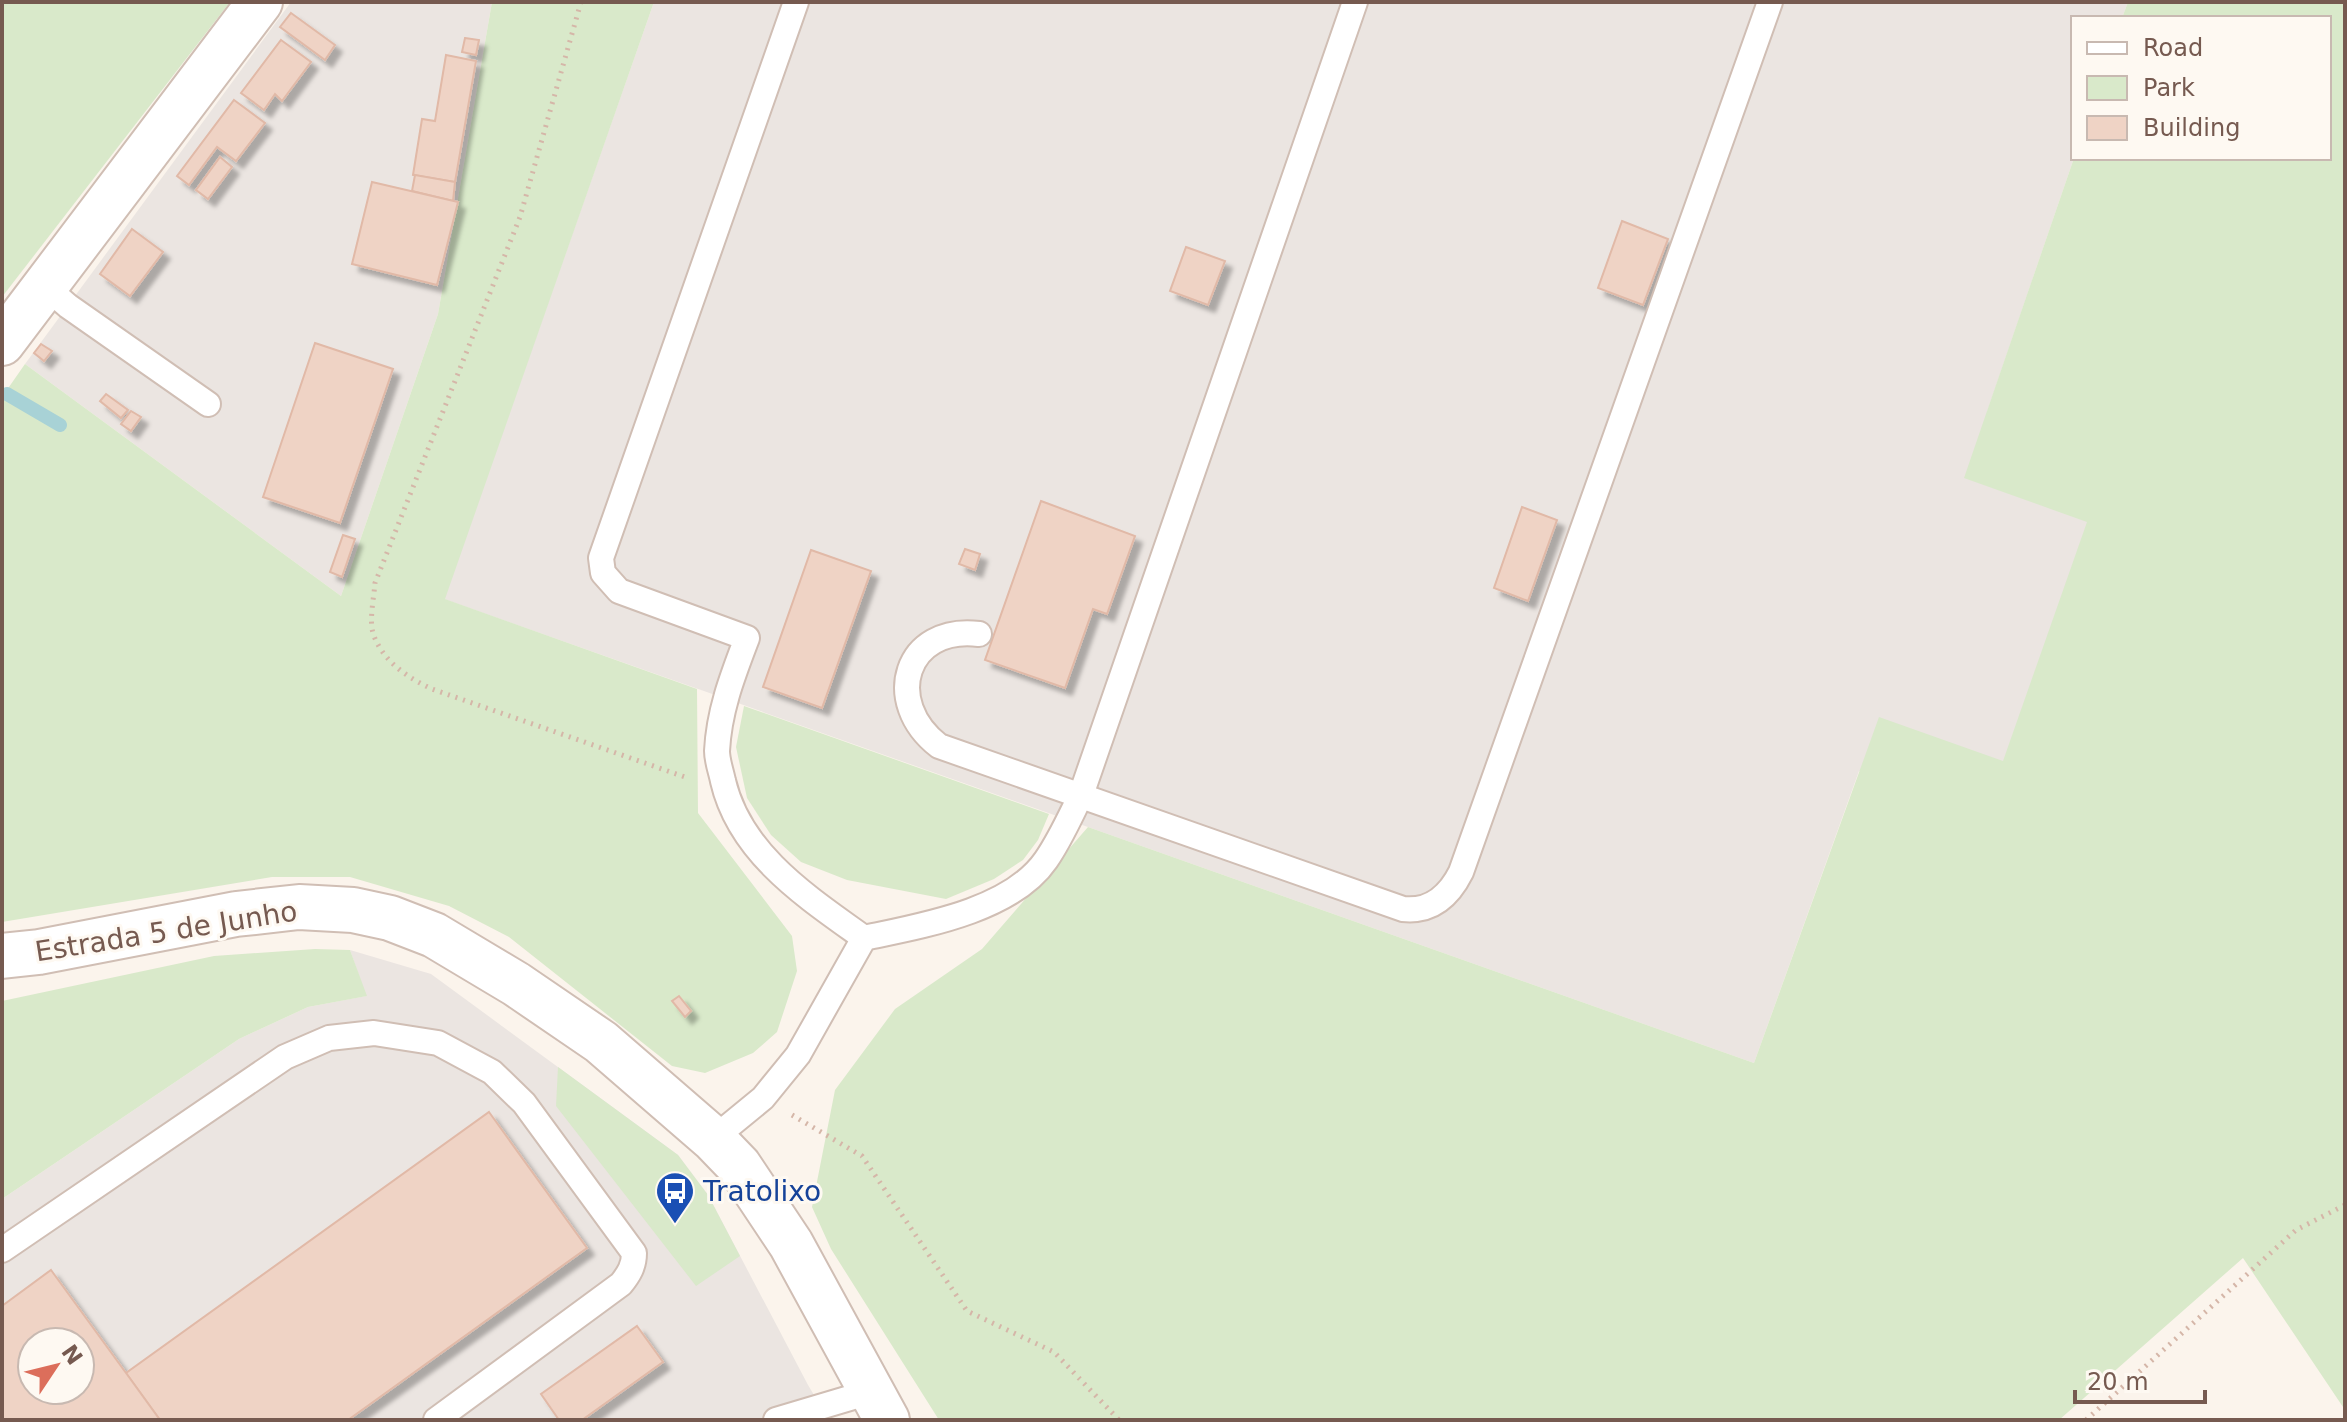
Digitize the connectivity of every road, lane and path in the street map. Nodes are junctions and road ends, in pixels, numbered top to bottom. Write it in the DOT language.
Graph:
graph roads {
  1 [pos="260,2"];
  2 [pos="581,2"];
  3 [pos="796,2"];
  4 [pos="1355,2"];
  5 [pos="1770,2"];
  6 [pos="45,286"];
  7 [pos="2,343"];
  8 [pos="208,404"];
  9 [pos="979,634"];
  10 [pos="1081,795"];
  11 [pos="730,803"];
  12 [pos="864,938"];
  13 [pos="2,956"];
  14 [pos="763,1098"];
  15 [pos="713,1139"];
  16 [pos="2345,1205"];
  17 [pos="2,1250"];
  18 [pos="879,1406"];
  19 [pos="436,1420"];
  20 [pos="776,1420"];
  21 [pos="1119,1420"];
  22 [pos="2086,1420"];
  1 -- 6 [label="street"];
  2 -- 11 [label="path"];
  3 -- 11 [label="lane"];
  4 -- 10 [label="lane"];
  5 -- 10 [label="lane"];
  6 -- 7 [label="street"];
  6 -- 8 [label="lane"];
  9 -- 10 [label="lane"];
  10 -- 12 [label="lane"];
  11 -- 12 [label="lane"];
  12 -- 14 [label="lane"];
  13 -- 15 [label="street, Estrada 5 de Junho"];
  14 -- 15 [label="lane"];
  14 -- 21 [label="path"];
  15 -- 18 [label="street, Estrada 5 de Junho"];
  16 -- 22 [label="path"];
  17 -- 19 [label="lane"];
  18 -- 20 [label="lane"];
}
